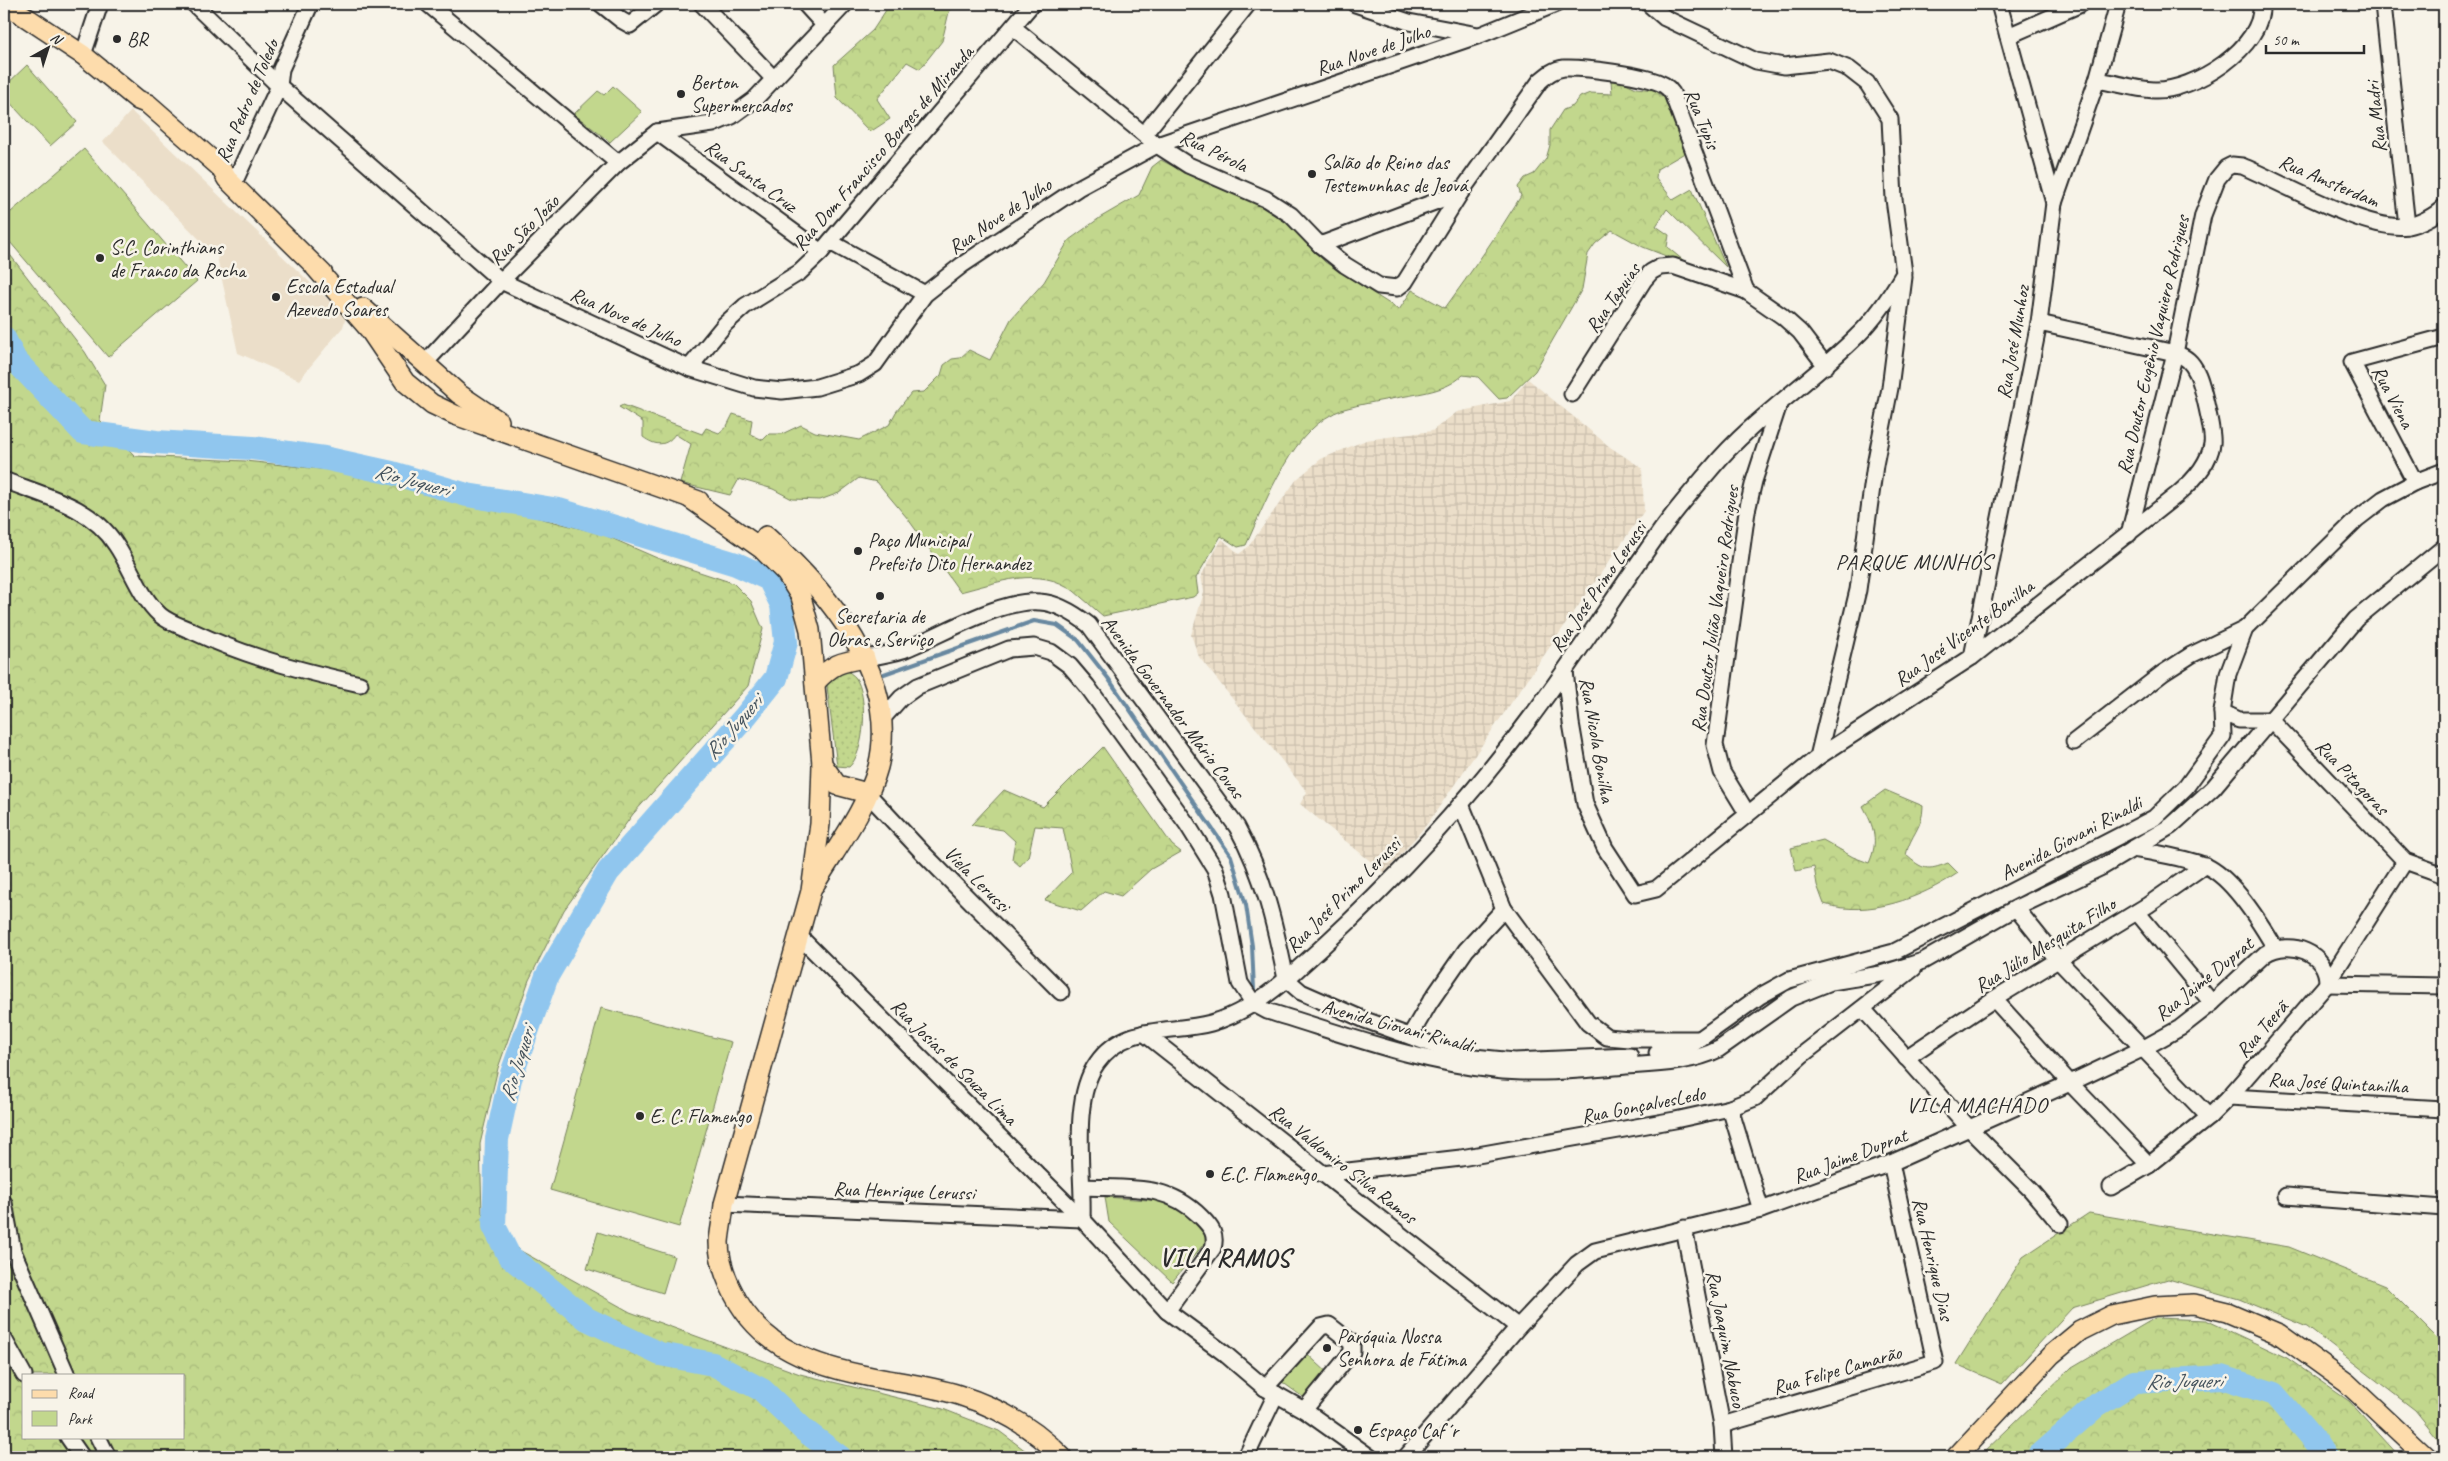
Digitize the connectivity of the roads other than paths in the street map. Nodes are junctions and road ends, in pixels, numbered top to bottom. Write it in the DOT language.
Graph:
graph roads {
  1 [pos="6,4"];
  2 [pos="100,4"];
  3 [pos="194,4"];
  4 [pos="428,4"];
  5 [pos="601,4"];
  6 [pos="656,4"];
  7 [pos="702,4"];
  8 [pos="805,4"];
  9 [pos="845,4"];
  10 [pos="1032,4"];
  11 [pos="1248,4"];
  12 [pos="1355,4"];
  13 [pos="1556,4"];
  14 [pos="1649,4"];
  15 [pos="1998,4"];
  16 [pos="2081,4"];
  17 [pos="2118,4"];
  18 [pos="2261,4"];
  19 [pos="2384,4"];
  20 [pos="310,5"];
  21 [pos="825,26"];
  22 [pos="1013,27"];
  23 [pos="1480,35"];
  24 [pos="2008,36"];
  25 [pos="84,55"];
  26 [pos="774,79"];
  27 [pos="2097,80"];
  28 [pos="279,86"];
  29 [pos="658,132"];
  30 [pos="1145,133"];
  31 [pos="1158,145"];
  32 [pos="618,164"];
  33 [pos="2226,168"];
  34 [pos="230,182"];
  35 [pos="1461,192"];
  36 [pos="2054,203"];
  37 [pos="2444,207"];
  38 [pos="2407,226"];
  39 [pos="1320,245"];
  40 [pos="826,247"];
  41 [pos="315,266"];
  42 [pos="1904,273"];
  43 [pos="501,280"];
  44 [pos="1746,291"];
  45 [pos="925,294"];
  46 [pos="2039,323"];
  47 [pos="369,329"];
  48 [pos="2444,337"];
  49 [pos="2175,352"];
  50 [pos="425,363"];
  51 [pos="1826,366"];
  52 [pos="689,368"];
  53 [pos="1572,394"];
  54 [pos="1778,406"];
  55 [pos="542,444"];
  56 [pos="2444,471"];
  57 [pos="4,480"];
  58 [pos="2415,482"];
  59 [pos="688,497"];
  60 [pos="2129,534"];
  61 [pos="2444,547"];
  62 [pos="2245,629"];
  63 [pos="1972,657"];
  64 [pos="865,658"];
  65 [pos="1565,671"];
  66 [pos="815,683"];
  67 [pos="360,684"];
  68 [pos="2222,712"];
  69 [pos="882,719"];
  70 [pos="2271,720"];
  71 [pos="2074,742"];
  72 [pos="1818,757"];
  73 [pos="822,764"];
  74 [pos="867,794"];
  75 [pos="1461,804"];
  76 [pos="1747,813"];
  77 [pos="2132,849"];
  78 [pos="2405,861"];
  79 [pos="2205,865"];
  80 [pos="2444,875"];
  81 [pos="811,891"];
  82 [pos="1635,894"];
  83 [pos="2016,908"];
  84 [pos="1504,909"];
  85 [pos="2137,912"];
  86 [pos="1932,934"];
  87 [pos="798,935"];
  88 [pos="2275,948"];
  89 [pos="1901,949"];
  90 [pos="1938,952"];
  91 [pos="2058,960"];
  92 [pos="1918,963"];
  93 [pos="1286,979"];
  94 [pos="2327,984"];
  95 [pos="2444,986"];
  96 [pos="1061,992"];
  97 [pos="1994,999"];
  98 [pos="2212,1003"];
  99 [pos="1254,1004"];
  100 [pos="1863,1010"];
  101 [pos="1144,1032"];
  102 [pos="1410,1036"];
  103 [pos="1703,1038"];
  104 [pos="2142,1049"];
  105 [pos="1714,1052"];
  106 [pos="1906,1058"];
  107 [pos="2070,1083"];
  108 [pos="2229,1097"];
  109 [pos="1730,1108"];
  110 [pos="2444,1109"];
  111 [pos="2208,1117"];
  112 [pos="1969,1128"];
  113 [pos="1891,1164"];
  114 [pos="2150,1166"];
  115 [pos="1322,1174"];
  116 [pos="2110,1187"];
  117 [pos="1084,1188"];
  118 [pos="2286,1196"];
  119 [pos="4,1203"];
  120 [pos="724,1204"];
  121 [pos="2444,1209"];
  122 [pos="1761,1210"];
  123 [pos="1082,1218"];
  124 [pos="2060,1224"];
  125 [pos="1684,1228"];
  126 [pos="1167,1311"];
  127 [pos="1518,1327"];
  128 [pos="4,1338"];
  129 [pos="1936,1362"];
  130 [pos="23,1374"];
  131 [pos="67,1374"];
  132 [pos="1271,1391"];
  133 [pos="1304,1410"];
  134 [pos="1722,1425"];
  135 [pos="69,1438"];
  136 [pos="98,1438"];
  137 [pos="82,1457"];
  138 [pos="108,1457"];
  139 [pos="1062,1457"];
  140 [pos="1246,1457"];
  141 [pos="1370,1457"];
  142 [pos="1406,1457"];
  143 [pos="1724,1457"];
  144 [pos="1956,1457"];
  145 [pos="2426,1457"];
  1 -- 25 [label="main road"];
  2 -- 25 [label="street"];
  3 -- 28 [label="street, Rua Nove de Julho"];
  4 -- 32 [label="street"];
  5 -- 6 [label="street"];
  7 -- 26 [label="street"];
  8 -- 21 [label="street"];
  9 -- 21 [label="street"];
  10 -- 22 [label="street, Rua Dom Francisco Borges de Miranda"];
  11 -- 30 [label="street"];
  12 -- 23 [label="street"];
  13 -- 23 [label="street, Rua Nove de Julho"];
  14 -- 42 [label="street"];
  15 -- 24 [label="street, Rua José Munhoz"];
  16 -- 24 [label="street"];
  17 -- 27 [label="street"];
  18 -- 27 [label="street"];
  19 -- 38 [label="street, Rua Madri"];
  20 -- 28 [label="street, Rua Pedro de Toledo"];
  21 -- 26 [label="street"];
  22 -- 30 [label="street, Rua Pérola"];
  22 -- 40 [label="street, Rua Dom Francisco Borges de Miranda"];
  23 -- 31 [label="street, Rua Nove de Julho"];
  24 -- 36 [label="street, Rua José Munhoz"];
  25 -- 34 [label="main road"];
  26 -- 29 [label="street"];
  27 -- 36 [label="street"];
  28 -- 34 [label="street, Rua Pedro de Toledo"];
  28 -- 43 [label="street, Rua Nove de Julho"];
  29 -- 32 [label="street, Rua São João"];
  29 -- 40 [label="street, Rua Santa Cruz"];
  30 -- 31 [label="street, Rua Pérola"];
  31 -- 39 [label="street, Rua Pérola"];
  31 -- 45 [label="street, Rua Nove de Julho"];
  32 -- 43 [label="street, Rua São João"];
  33 -- 38 [label="street, Rua Amsterdam"];
  33 -- 49 [label="street, Rua Doutor Eugênio Vaquiero Rodrigues"];
  34 -- 41 [label="main road"];
  35 -- 39 [label="street"];
  35 -- 39 [label="street, Rua Pérola"];
  35 -- 44 [label="street, Rua Tupis"];
  36 -- 46 [label="street, Rua José Munhoz"];
  37 -- 38 [label="street, Rua Amsterdam"];
  40 -- 45 [label="street, Rua Santa Cruz"];
  40 -- 52 [label="street, Rua Dom Francisco Borges de Miranda"];
  41 -- 47 [label="main road"];
  41 -- 50 [label="main road"];
  42 -- 51 [label="street, Rua José Primo Lerussi"];
  42 -- 72 [label="street"];
  43 -- 50 [label="street, Rua São João"];
  43 -- 52 [label="street, Rua Nove de Julho"];
  44 -- 51 [label="street, Rua Tapuias"];
  44 -- 53 [label="street, Rua Tapuias"];
  45 -- 52 [label="street, Rua Nove de Julho"];
  46 -- 49 [label="street"];
  46 -- 63 [label="street, Rua José Munhoz"];
  47 -- 50 [label="main road"];
  47 -- 55 [label="main road"];
  48 -- 58 [label="street, Rua Viena"];
  49 -- 60 [label="street, Rua Doutor Eugênio Vaquiero Rodrigues"];
  49 -- 60 [label="street, Rua José Vicente Bonilha"];
  50 -- 55 [label="main road"];
  51 -- 54 [label="street, Rua José Primo Lerussi"];
  54 -- 65 [label="street, Rua José Primo Lerussi"];
  54 -- 76 [label="street, Rua Doutor Julião Vaqueiro Rodrigues"];
  55 -- 59 [label="main road"];
  56 -- 58 [label="street, Avenida Giovani Rinaldi"];
  57 -- 67 [label="street"];
  58 -- 62 [label="street, Avenida Giovani Rinaldi"];
  59 -- 64 [label="main road"];
  59 -- 66 [label="main road"];
  60 -- 63 [label="street, Rua José Vicente Bonilha"];
  61 -- 70 [label="street, Avenida Giovani Rinaldi"];
  62 -- 68 [label="street, Avenida Giovani Rinaldi"];
  62 -- 71 [label="street"];
  63 -- 72 [label="street, Rua José Vicente Bonilha"];
  64 -- 66 [label="main road"];
  64 -- 69 [label="main road"];
  64 -- 93 [label="street, Avenida Governador Mário Covas"];
  65 -- 75 [label="street, Rua José Primo Lerussi"];
  65 -- 82 [label="street, Rua Nicola Bonilha"];
  66 -- 73 [label="main road"];
  68 -- 70 [label="street"];
  68 -- 86 [label="street, Avenida Giovani Rinaldi"];
  69 -- 74 [label="main road"];
  69 -- 99 [label="street"];
  70 -- 77 [label="street, Avenida Giovani Rinaldi"];
  70 -- 78 [label="street, Rua Pitagoras"];
  72 -- 76 [label="street, Rua José Vicente Bonilha"];
  73 -- 74 [label="main road"];
  73 -- 81 [label="main road"];
  74 -- 81 [label="main road"];
  74 -- 96 [label="street, Viela Lerussi"];
  75 -- 84 [label="street"];
  75 -- 93 [label="street, Rua José Primo Lerussi"];
  76 -- 82 [label="street, Rua José Vicente Bonilha"];
  77 -- 79 [label="street"];
  77 -- 83 [label="street, Avenida Giovani Rinaldi"];
  78 -- 80 [label="street"];
  78 -- 94 [label="street, Rua Teerã"];
  79 -- 85 [label="street, Rua Júlio Mesquita Filho"];
  79 -- 88 [label="street"];
  81 -- 87 [label="main road"];
  83 -- 90 [label="street, Avenida Giovani Rinaldi"];
  83 -- 91 [label="street"];
  84 -- 102 [label="street"];
  84 -- 103 [label="street"];
  85 -- 91 [label="street, Rua Júlio Mesquita Filho"];
  85 -- 98 [label="street"];
  86 -- 89 [label="street, Avenida Giovani Rinaldi"];
  86 -- 90 [label="street"];
  87 -- 120 [label="main road"];
  87 -- 123 [label="street, Rua Josias de Souza Lima"];
  88 -- 94 [label="street, Rua Jaime Duprat"];
  88 -- 98 [label="street, Rua Jaime Duprat"];
  89 -- 92 [label="street"];
  89 -- 103 [label="street, Avenida Giovani Rinaldi"];
  90 -- 92 [label="street, Avenida Giovani Rinaldi"];
  91 -- 97 [label="street, Rua Júlio Mesquita Filho"];
  91 -- 104 [label="street"];
  92 -- 100 [label="street, Rua GonçalvesLedo"];
  92 -- 105 [label="street, Avenida Giovani Rinaldi"];
  93 -- 99 [label="street, Rua José Primo Lerussi"];
  93 -- 102 [label="street, Avenida Giovani Rinaldi"];
  94 -- 95 [label="street"];
  94 -- 108 [label="street, Rua Teerã"];
  97 -- 106 [label="street, Rua Júlio Mesquita Filho"];
  97 -- 107 [label="street"];
  98 -- 104 [label="street, Rua Jaime Duprat"];
  99 -- 101 [label="street, Rua José Primo Lerussi"];
  99 -- 105 [label="street, Avenida Giovani Rinaldi"];
  100 -- 106 [label="street"];
  100 -- 109 [label="street, Rua GonçalvesLedo"];
  101 -- 115 [label="street, Rua Valdomiro Silva Ramos"];
  101 -- 117 [label="street, Rua José Primo Lerussi"];
  102 -- 103 [label="street, Avenida Giovani Rinaldi"];
  103 -- 105 [label="street"];
  104 -- 107 [label="street, Rua Jaime Duprat"];
  104 -- 111 [label="street"];
  106 -- 112 [label="street"];
  107 -- 112 [label="street, Rua Jaime Duprat"];
  107 -- 114 [label="street"];
  108 -- 110 [label="street, Rua José Quintanilha"];
  108 -- 111 [label="street, Rua Teerã"];
  109 -- 115 [label="street, Rua GonçalvesLedo"];
  109 -- 122 [label="street"];
  111 -- 114 [label="street, Rua Teerã"];
  112 -- 113 [label="street, Rua Jaime Duprat"];
  112 -- 124 [label="street"];
  113 -- 122 [label="street, Rua Jaime Duprat"];
  113 -- 129 [label="street, Rua Henrique Dias"];
  114 -- 116 [label="street, Rua Teerã"];
  115 -- 127 [label="street, Rua Valdomiro Silva Ramos"];
  117 -- 123 [label="street, Rua José Primo Lerussi"];
  117 -- 126 [label="street"];
  118 -- 121 [label="street"];
  119 -- 131 [label="street"];
  120 -- 123 [label="street, Rua Henrique Lerussi"];
  120 -- 139 [label="main road"];
  122 -- 125 [label="street, Rua Jaime Duprat"];
  123 -- 126 [label="street, Rua Josias de Souza Lima"];
  125 -- 127 [label="street, Rua Jaime Duprat"];
  125 -- 134 [label="street, Rua Joaquim Nabuco"];
  126 -- 132 [label="street, Rua Josias de Souza Lima"];
  127 -- 142 [label="street, Rua Jaime Duprat"];
  128 -- 130 [label="street"];
  129 -- 134 [label="street, Rua Felipe Camarão"];
  132 -- 133 [label="street, Rua Josias de Souza Lima"];
  132 -- 133 [label="street"];
  132 -- 140 [label="street"];
  133 -- 141 [label="street, Rua Josias de Souza Lima"];
  134 -- 143 [label="street, Rua Joaquim Nabuco"];
  135 -- 137 [label="street"];
  136 -- 138 [label="street"];
  144 -- 145 [label="main road"];
}
